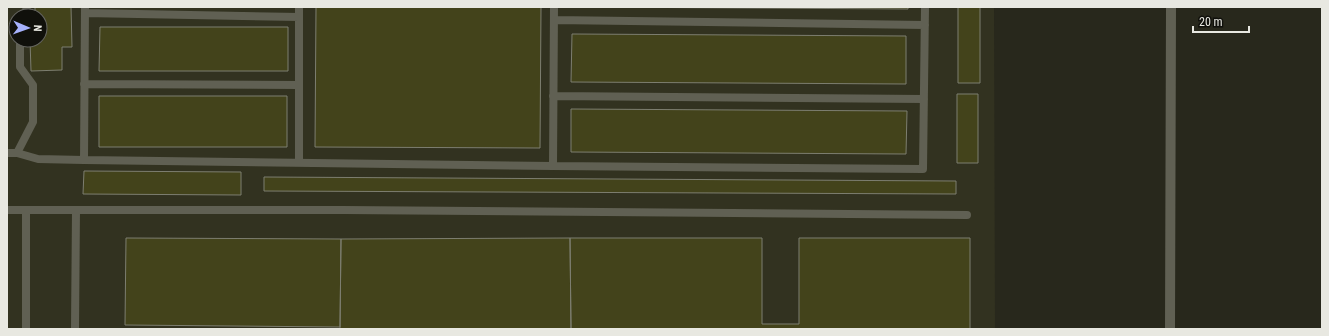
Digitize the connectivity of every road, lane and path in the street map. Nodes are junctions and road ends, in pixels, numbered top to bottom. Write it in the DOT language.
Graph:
graph roads {
  1 [pos="300,7"];
  2 [pos="554,7"];
  3 [pos="925,7"];
  4 [pos="1171,7"];
  5 [pos="85,10"];
  6 [pos="300,17"];
  7 [pos="554,20"];
  8 [pos="924,25"];
  9 [pos="20,48"];
  10 [pos="84,84"];
  11 [pos="299,85"];
  12 [pos="553,96"];
  13 [pos="924,99"];
  14 [pos="7,153"];
  15 [pos="17,153"];
  16 [pos="84,160"];
  17 [pos="299,162"];
  18 [pos="553,166"];
  19 [pos="7,210"];
  20 [pos="26,210"];
  21 [pos="76,210"];
  22 [pos="967,215"];
  23 [pos="26,329"];
  24 [pos="75,329"];
  25 [pos="1170,329"];
  1 -- 6 [label="lane"];
  2 -- 7 [label="lane"];
  3 -- 8 [label="lane"];
  4 -- 25 [label="street"];
  5 -- 6 [label="lane"];
  5 -- 10 [label="lane"];
  6 -- 11 [label="lane"];
  7 -- 8 [label="lane"];
  7 -- 12 [label="lane"];
  8 -- 13 [label="lane"];
  9 -- 15 [label="lane"];
  10 -- 11 [label="lane"];
  10 -- 16 [label="lane"];
  11 -- 17 [label="lane"];
  12 -- 13 [label="lane"];
  12 -- 18 [label="lane"];
  13 -- 18 [label="lane"];
  14 -- 15 [label="lane"];
  15 -- 16 [label="lane"];
  16 -- 17 [label="lane"];
  17 -- 18 [label="lane"];
  19 -- 20 [label="lane"];
  20 -- 21 [label="lane"];
  20 -- 23 [label="lane"];
  21 -- 22 [label="lane"];
  21 -- 24 [label="lane"];
}
